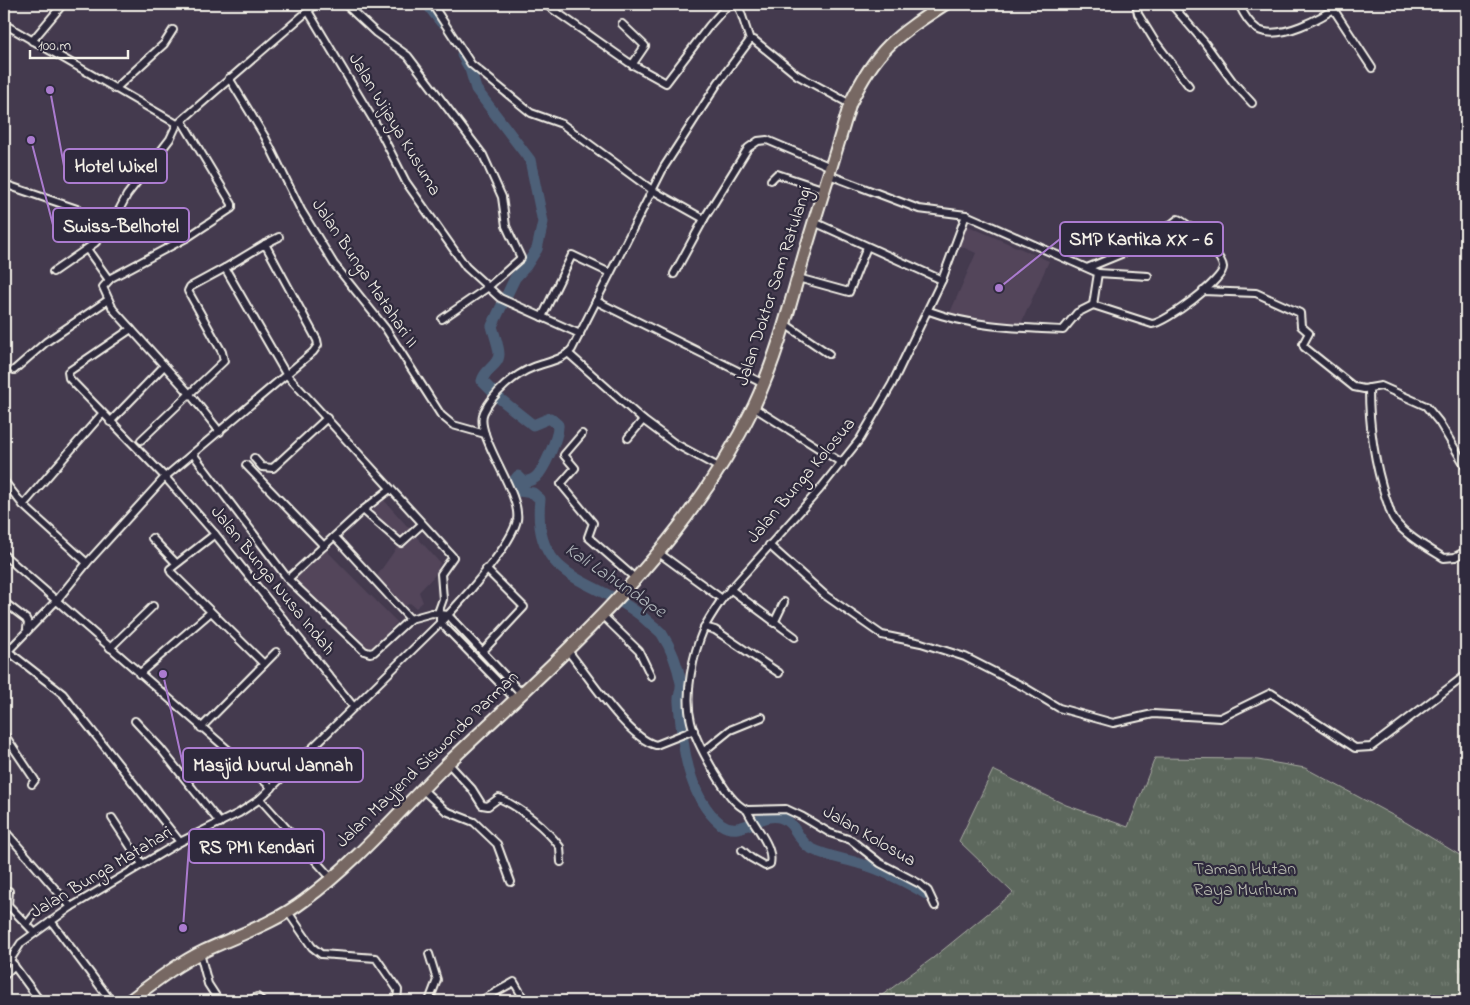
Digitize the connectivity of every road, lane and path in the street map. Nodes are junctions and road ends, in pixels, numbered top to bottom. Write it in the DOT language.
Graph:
graph roads {
  1 [pos="63,4"];
  2 [pos="316,4"];
  3 [pos="345,4"];
  4 [pos="432,4"];
  5 [pos="545,4"];
  6 [pos="737,4"];
  7 [pos="945,4"];
  8 [pos="1140,4"];
  9 [pos="1170,4"];
  10 [pos="1239,4"];
  11 [pos="1341,4"];
  12 [pos="1331,6"];
  13 [pos="308,11"];
  14 [pos="4,24"];
  15 [pos="622,24"];
  16 [pos="173,30"];
  17 [pos="32,40"];
  18 [pos="750,40"];
  19 [pos="632,65"];
  20 [pos="1372,68"];
  21 [pos="230,78"];
  22 [pos="1189,86"];
  23 [pos="115,89"];
  24 [pos="1252,103"];
  25 [pos="850,104"];
  26 [pos="179,122"];
  27 [pos="830,171"];
  28 [pos="771,180"];
  29 [pos="4,184"];
  30 [pos="652,190"];
  31 [pos="825,190"];
  32 [pos="77,210"];
  33 [pos="966,215"];
  34 [pos="704,219"];
  35 [pos="814,222"];
  36 [pos="279,237"];
  37 [pos="265,244"];
  38 [pos="867,247"];
  39 [pos="87,249"];
  40 [pos="225,268"];
  41 [pos="1087,268"];
  42 [pos="53,272"];
  43 [pos="610,273"];
  44 [pos="1098,273"];
  45 [pos="674,274"];
  46 [pos="1148,276"];
  47 [pos="798,278"];
  48 [pos="109,280"];
  49 [pos="942,280"];
  50 [pos="487,288"];
  51 [pos="1204,291"];
  52 [pos="108,300"];
  53 [pos="596,301"];
  54 [pos="1092,305"];
  55 [pos="929,311"];
  56 [pos="542,318"];
  57 [pos="442,319"];
  58 [pos="785,324"];
  59 [pos="131,328"];
  60 [pos="580,334"];
  61 [pos="568,354"];
  62 [pos="830,354"];
  63 [pos="164,366"];
  64 [pos="14,370"];
  65 [pos="286,374"];
  66 [pos="764,384"];
  67 [pos="1369,388"];
  68 [pos="189,393"];
  69 [pos="754,407"];
  70 [pos="102,414"];
  71 [pos="327,418"];
  72 [pos="643,420"];
  73 [pos="110,422"];
  74 [pos="220,432"];
  75 [pos="485,434"];
  76 [pos="582,434"];
  77 [pos="628,438"];
  78 [pos="141,440"];
  79 [pos="193,454"];
  80 [pos="254,458"];
  81 [pos="842,462"];
  82 [pos="246,465"];
  83 [pos="1466,467"];
  84 [pos="720,468"];
  85 [pos="166,477"];
  86 [pos="4,481"];
  87 [pos="390,489"];
  88 [pos="23,505"];
  89 [pos="363,510"];
  90 [pos="421,525"];
  91 [pos="215,534"];
  92 [pos="335,537"];
  93 [pos="152,538"];
  94 [pos="769,545"];
  95 [pos="324,546"];
  96 [pos="1466,551"];
  97 [pos="659,553"];
  98 [pos="4,555"];
  99 [pos="87,563"];
  100 [pos="176,563"];
  101 [pos="486,570"];
  102 [pos="288,579"];
  103 [pos="636,580"];
  104 [pos="730,589"];
  105 [pos="722,599"];
  106 [pos="57,600"];
  107 [pos="4,602"];
  108 [pos="784,602"];
  109 [pos="153,606"];
  110 [pos="612,606"];
  111 [pos="211,612"];
  112 [pos="442,616"];
  113 [pos="603,616"];
  114 [pos="410,619"];
  115 [pos="774,622"];
  116 [pos="704,627"];
  117 [pos="27,628"];
  118 [pos="795,637"];
  119 [pos="110,648"];
  120 [pos="6,649"];
  121 [pos="568,650"];
  122 [pos="483,651"];
  123 [pos="276,652"];
  124 [pos="264,664"];
  125 [pos="779,673"];
  126 [pos="139,674"];
  127 [pos="1466,675"];
  128 [pos="651,676"];
  129 [pos="519,697"];
  130 [pos="353,706"];
  131 [pos="762,717"];
  132 [pos="135,721"];
  133 [pos="201,728"];
  134 [pos="690,731"];
  135 [pos="4,734"];
  136 [pos="704,751"];
  137 [pos="448,763"];
  138 [pos="32,784"];
  139 [pos="272,788"];
  140 [pos="422,789"];
  141 [pos="260,799"];
  142 [pos="748,810"];
  143 [pos="112,818"];
  144 [pos="220,823"];
  145 [pos="4,830"];
  146 [pos="180,842"];
  147 [pos="742,850"];
  148 [pos="561,862"];
  149 [pos="142,864"];
  150 [pos="332,879"];
  151 [pos="511,882"];
  152 [pos="9,891"];
  153 [pos="935,906"];
  154 [pos="70,907"];
  155 [pos="38,910"];
  156 [pos="288,912"];
  157 [pos="51,921"];
  158 [pos="28,923"];
  159 [pos="34,932"];
  160 [pos="4,952"];
  161 [pos="200,953"];
  162 [pos="429,954"];
  163 [pos="12,963"];
  164 [pos="4,976"];
  165 [pos="521,994"];
  166 [pos="40,1001"];
  167 [pos="111,1001"];
  168 [pos="129,1001"];
  169 [pos="219,1001"];
  170 [pos="249,1001"];
  171 [pos="262,1001"];
  172 [pos="396,1001"];
  173 [pos="429,1001"];
  174 [pos="480,1001"];
  1 -- 17 [label="street"];
  2 -- 13 [label="street"];
  3 -- 50 [label="street"];
  4 -- 30 [label="street"];
  5 -- 19 [label="street"];
  6 -- 18 [label="street"];
  6 -- 19 [label="street"];
  7 -- 25 [label="highway, Jalan Doktor Sam Ratulangi"];
  8 -- 22 [label="street"];
  9 -- 24 [label="street"];
  10 -- 12 [label="street"];
  11 -- 12 [label="street"];
  12 -- 20 [label="street"];
  13 -- 21 [label="street"];
  13 -- 50 [label="street, Jalan Wijaya Kusuma"];
  14 -- 17 [label="street"];
  15 -- 19 [label="street"];
  16 -- 23 [label="street"];
  17 -- 23 [label="street"];
  18 -- 25 [label="street"];
  18 -- 30 [label="street"];
  21 -- 26 [label="street"];
  21 -- 75 [label="street, Jalan Bunga Matahari II"];
  23 -- 26 [label="street"];
  25 -- 27 [label="highway, Jalan Doktor Sam Ratulangi"];
  26 -- 39 [label="street"];
  26 -- 48 [label="street"];
  27 -- 31 [label="highway, Jalan Doktor Sam Ratulangi"];
  27 -- 33 [label="street"];
  27 -- 34 [label="street"];
  28 -- 31 [label="street"];
  29 -- 32 [label="street"];
  30 -- 34 [label="street"];
  30 -- 43 [label="street"];
  31 -- 35 [label="highway, Jalan Doktor Sam Ratulangi"];
  33 -- 41 [label="street"];
  33 -- 49 [label="street, Jalan Bunga Kolosua"];
  34 -- 45 [label="street"];
  35 -- 38 [label="street"];
  35 -- 47 [label="highway, Jalan Doktor Sam Ratulangi"];
  36 -- 37 [label="street"];
  37 -- 40 [label="street"];
  37 -- 65 [label="street"];
  38 -- 47 [label="street"];
  38 -- 49 [label="street"];
  39 -- 42 [label="street"];
  39 -- 48 [label="street"];
  40 -- 65 [label="street"];
  40 -- 68 [label="street"];
  41 -- 44 [label="street"];
  41 -- 51 [label="street"];
  43 -- 53 [label="street"];
  43 -- 56 [label="street"];
  44 -- 46 [label="street"];
  44 -- 54 [label="street"];
  47 -- 58 [label="highway, Jalan Doktor Sam Ratulangi"];
  48 -- 52 [label="street"];
  49 -- 55 [label="street, Jalan Bunga Kolosua"];
  50 -- 56 [label="street, Jalan Wijaya Kusuma"];
  50 -- 57 [label="street"];
  51 -- 54 [label="street"];
  51 -- 67 [label="street"];
  52 -- 59 [label="street"];
  52 -- 64 [label="street"];
  53 -- 60 [label="street"];
  53 -- 66 [label="street"];
  54 -- 55 [label="street"];
  55 -- 81 [label="street, Jalan Bunga Kolosua"];
  56 -- 60 [label="street, Jalan Wijaya Kusuma"];
  58 -- 62 [label="street"];
  58 -- 66 [label="highway, Jalan Doktor Sam Ratulangi"];
  59 -- 63 [label="street"];
  59 -- 70 [label="street, Jalan Bunga Nusa Indah"];
  60 -- 61 [label="street"];
  61 -- 72 [label="street"];
  61 -- 75 [label="street, Jalan Bunga Matahari"];
  63 -- 68 [label="street"];
  63 -- 73 [label="street"];
  65 -- 71 [label="street"];
  65 -- 74 [label="street"];
  66 -- 69 [label="highway, Jalan Doktor Sam Ratulangi"];
  67 -- 83 [label="street"];
  67 -- 96 [label="street"];
  68 -- 74 [label="street"];
  68 -- 78 [label="street"];
  69 -- 81 [label="street"];
  69 -- 84 [label="highway, Jalan Doktor Sam Ratulangi"];
  70 -- 73 [label="street, Jalan Bunga Nusa Indah"];
  70 -- 88 [label="street"];
  71 -- 80 [label="street"];
  71 -- 87 [label="street"];
  72 -- 77 [label="street"];
  72 -- 84 [label="street"];
  73 -- 85 [label="street, Jalan Bunga Nusa Indah"];
  74 -- 79 [label="street"];
  75 -- 101 [label="street, Jalan Bunga Matahari"];
  76 -- 103 [label="street"];
  79 -- 85 [label="street"];
  79 -- 102 [label="street"];
  81 -- 94 [label="street, Jalan Bunga Kolosua"];
  82 -- 95 [label="street"];
  84 -- 97 [label="highway, Jalan Doktor Sam Ratulangi"];
  85 -- 91 [label="street, Jalan Bunga Nusa Indah"];
  85 -- 99 [label="street"];
  86 -- 88 [label="street"];
  87 -- 89 [label="street"];
  87 -- 90 [label="street"];
  88 -- 99 [label="street"];
  89 -- 90 [label="street"];
  89 -- 92 [label="street"];
  90 -- 112 [label="street"];
  91 -- 100 [label="street"];
  91 -- 130 [label="street, Jalan Bunga Nusa Indah"];
  92 -- 95 [label="street"];
  92 -- 114 [label="street"];
  93 -- 100 [label="street"];
  94 -- 104 [label="street, Jalan Bunga Kolosua"];
  94 -- 127 [label="street"];
  95 -- 102 [label="street"];
  97 -- 103 [label="highway, Jalan Doktor Sam Ratulangi"];
  97 -- 105 [label="street"];
  98 -- 106 [label="street"];
  99 -- 106 [label="street"];
  100 -- 111 [label="street"];
  101 -- 112 [label="street, Jalan Bunga Matahari"];
  101 -- 122 [label="street"];
  102 -- 114 [label="street"];
  103 -- 110 [label="highway, Jalan Doktor Sam Ratulangi"];
  104 -- 105 [label="street, Jalan Bunga Kolosua"];
  104 -- 115 [label="street"];
  105 -- 116 [label="street, Jalan Bunga Kolosua"];
  106 -- 117 [label="street"];
  106 -- 119 [label="street"];
  107 -- 117 [label="street"];
  108 -- 115 [label="street"];
  109 -- 119 [label="street"];
  110 -- 113 [label="highway, Jalan Mayjend Siswondo Parman"];
  111 -- 124 [label="street"];
  111 -- 126 [label="street"];
  112 -- 114 [label="street"];
  112 -- 122 [label="street"];
  112 -- 129 [label="street"];
  112 -- 130 [label="street, Jalan Bunga Matahari"];
  113 -- 121 [label="highway, Jalan Mayjend Siswondo Parman"];
  113 -- 128 [label="street"];
  115 -- 118 [label="street"];
  116 -- 125 [label="street"];
  116 -- 134 [label="street, Jalan Bunga Kolosua"];
  117 -- 120 [label="street"];
  119 -- 126 [label="street"];
  120 -- 146 [label="street"];
  121 -- 129 [label="highway, Jalan Mayjend Siswondo Parman"];
  121 -- 134 [label="street"];
  122 -- 129 [label="street"];
  123 -- 124 [label="street"];
  124 -- 133 [label="street"];
  126 -- 133 [label="street"];
  129 -- 137 [label="highway, Jalan Mayjend Siswondo Parman"];
  130 -- 139 [label="street, Jalan Bunga Matahari"];
  131 -- 136 [label="street"];
  132 -- 144 [label="street"];
  133 -- 139 [label="street"];
  134 -- 136 [label="street, Jalan Bunga Kolosua"];
  135 -- 138 [label="street"];
  136 -- 142 [label="street, Jalan Bunga Kolosua"];
  137 -- 140 [label="highway, Jalan Mayjend Siswondo Parman"];
  137 -- 148 [label="street"];
  139 -- 141 [label="street, Jalan Bunga Matahari"];
  140 -- 150 [label="highway, Jalan Mayjend Siswondo Parman"];
  140 -- 151 [label="street"];
  141 -- 144 [label="street, Jalan Bunga Matahari"];
  141 -- 150 [label="street"];
  142 -- 147 [label="street"];
  142 -- 153 [label="street, Jalan Kolosua"];
  143 -- 149 [label="street"];
  144 -- 146 [label="street, Jalan Bunga Matahari"];
  145 -- 154 [label="street"];
  146 -- 149 [label="street, Jalan Bunga Matahari"];
  149 -- 154 [label="street, Jalan Bunga Matahari"];
  150 -- 156 [label="highway, Jalan Mayjend Siswondo Parman"];
  152 -- 158 [label="street"];
  154 -- 157 [label="street, Jalan Bunga Matahari"];
  155 -- 158 [label="street"];
  156 -- 161 [label="highway, Jalan Mayjend Siswondo Parman"];
  156 -- 172 [label="street"];
  157 -- 159 [label="street, Jalan Bunga Matahari"];
  157 -- 167 [label="street"];
  158 -- 159 [label="street"];
  159 -- 163 [label="street, Jalan Bunga Matahari"];
  160 -- 163 [label="street"];
  161 -- 168 [label="highway, Jalan Mayjend Siswondo Parman"];
  161 -- 169 [label="street"];
  162 -- 173 [label="street"];
  163 -- 164 [label="street, Jalan Bunga Matahari"];
  163 -- 166 [label="street"];
  165 -- 174 [label="street"];
  170 -- 171 [label="street"];
}
